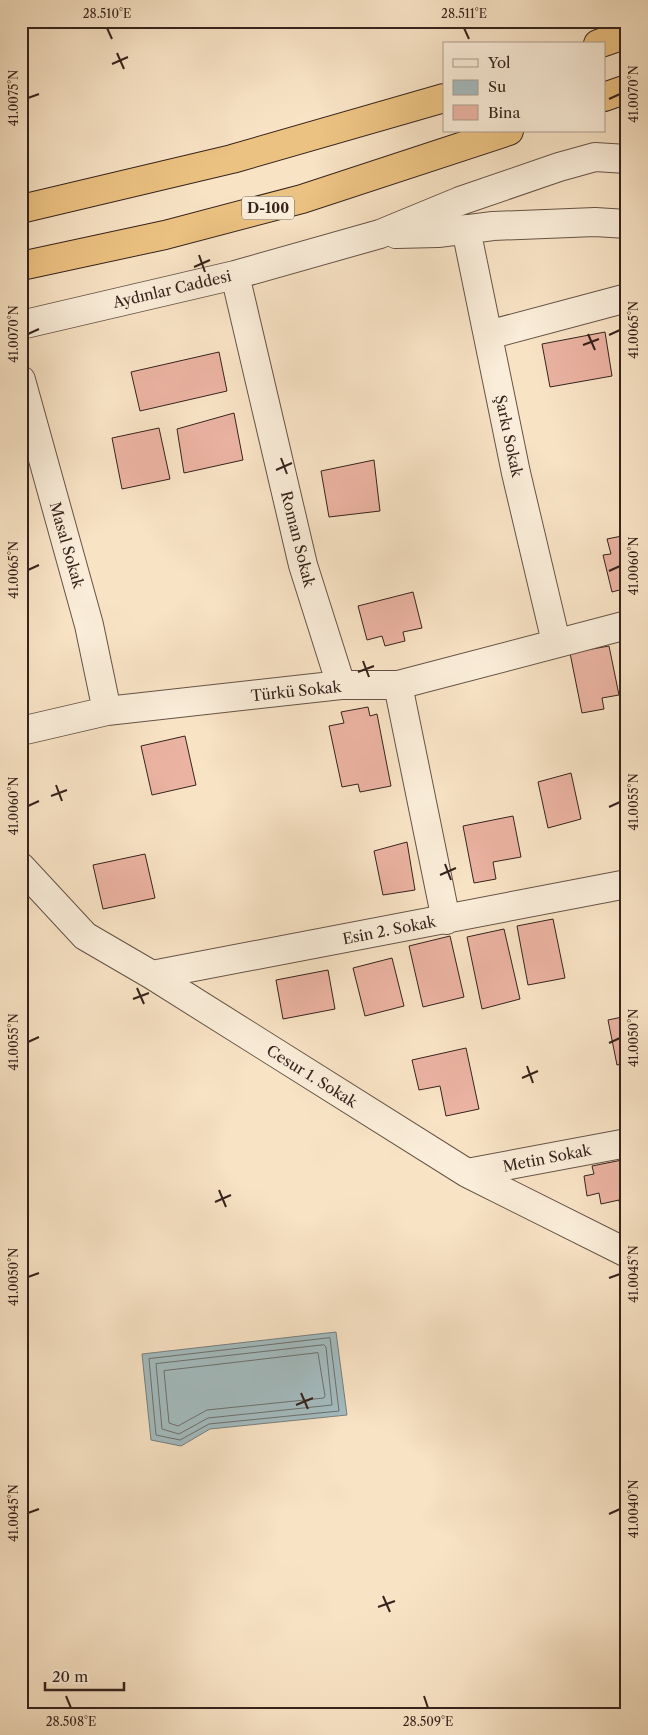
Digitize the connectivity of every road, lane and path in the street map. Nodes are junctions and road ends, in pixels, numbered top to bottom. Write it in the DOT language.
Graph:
graph roads {
  1 [pos="627,34"];
  2 [pos="604,42"];
  3 [pos="627,89"];
  4 [pos="606,96"];
  5 [pos="443,98"];
  6 [pos="506,132"];
  7 [pos="627,159"];
  8 [pos="21,209"];
  9 [pos="627,224"];
  10 [pos="466,229"];
  11 [pos="380,234"];
  12 [pos="21,266"];
  13 [pos="235,275"];
  14 [pos="627,298"];
  15 [pos="21,325"];
  16 [pos="488,335"];
  17 [pos="21,380"];
  18 [pos="627,625"];
  19 [pos="556,642"];
  20 [pos="341,685"];
  21 [pos="398,685"];
  22 [pos="107,711"];
  23 [pos="21,731"];
  24 [pos="21,867"];
  25 [pos="627,884"];
  26 [pos="446,920"];
  27 [pos="152,975"];
  28 [pos="627,1142"];
  29 [pos="467,1174"];
  30 [pos="627,1253"];
  1 -- 2 [label="highway"];
  3 -- 4 [label="highway"];
  5 -- 8 [label="highway"];
  6 -- 12 [label="highway, D-100"];
  7 -- 11 [label="street"];
  9 -- 10 [label="street"];
  10 -- 11 [label="street"];
  10 -- 16 [label="street, Şarkı Sokak"];
  11 -- 13 [label="street, Aydınlar Caddesi"];
  13 -- 15 [label="street, Aydınlar Caddesi"];
  13 -- 20 [label="street, Roman Sokak"];
  14 -- 16 [label="street"];
  16 -- 19 [label="street, Şarkı Sokak"];
  17 -- 22 [label="street, Masal Sokak"];
  18 -- 19 [label="street, Türkü Sokak"];
  19 -- 21 [label="street, Türkü Sokak"];
  20 -- 21 [label="street, Türkü Sokak"];
  20 -- 22 [label="street, Türkü Sokak"];
  21 -- 26 [label="street"];
  22 -- 23 [label="street, Türkü Sokak"];
  24 -- 27 [label="street, Cesur 1. Sokak"];
  25 -- 26 [label="street, Esin 2. Sokak"];
  26 -- 27 [label="street, Esin 2. Sokak"];
  27 -- 29 [label="street, Cesur 1. Sokak"];
  28 -- 29 [label="street, Metin Sokak"];
  29 -- 30 [label="street, Cesur 1. Sokak"];
}
